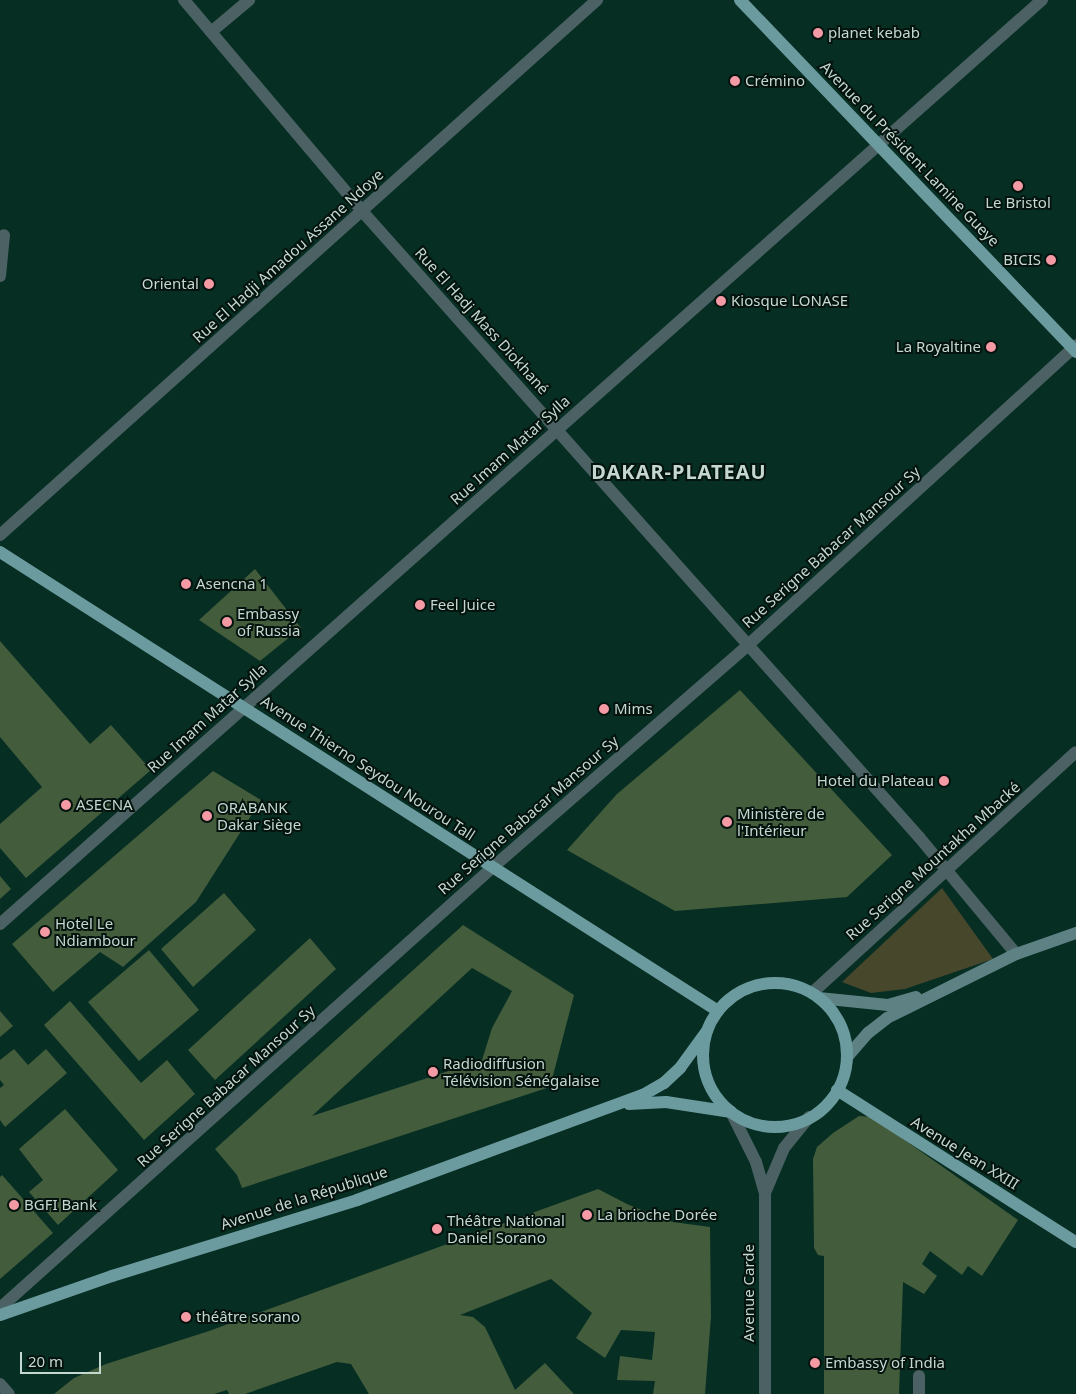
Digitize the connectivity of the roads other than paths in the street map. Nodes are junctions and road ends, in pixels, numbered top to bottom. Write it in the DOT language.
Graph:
graph roads {
  1 [pos="184,0"];
  2 [pos="249,0"];
  3 [pos="596,0"];
  4 [pos="740,0"];
  5 [pos="1042,0"];
  6 [pos="211,32"];
  7 [pos="878,145"];
  8 [pos="362,212"];
  9 [pos="4,235"];
  10 [pos="0,276"];
  11 [pos="1075,349"];
  12 [pos="557,430"];
  13 [pos="0,535"];
  14 [pos="0,552"];
  15 [pos="748,645"];
  16 [pos="244,708"];
  17 [pos="1076,752"];
  18 [pos="493,867"];
  19 [pos="947,870"];
  20 [pos="0,924"];
  21 [pos="1076,934"];
  22 [pos="1016,954"];
  23 [pos="938,992"];
  24 [pos="816,996"];
  25 [pos="718,1011"];
  26 [pos="707,1031"];
  27 [pos="846,1057"];
  28 [pos="837,1090"];
  29 [pos="617,1105"];
  30 [pos="731,1112"];
  31 [pos="809,1117"];
  32 [pos="765,1193"];
  33 [pos="1076,1242"];
  34 [pos="0,1308"];
  35 [pos="0,1315"];
  36 [pos="919,1376"];
  37 [pos="0,1384"];
  38 [pos="9,1394"];
  39 [pos="765,1394"];
  40 [pos="919,1394"];
  1 -- 6 [label="street, Rue El Hadj Mass Diokhané"];
  2 -- 6 [label="street"];
  3 -- 8 [label="street, Rue El Hadji Amadou Assane Ndoye"];
  4 -- 7 [label="main road, Avenue du Président Lamine Gueye"];
  5 -- 7 [label="street, Rue Imam Matar Sylla"];
  6 -- 8 [label="street, Rue El Hadj Mass Diokhané"];
  7 -- 11 [label="main road, Avenue du Président Lamine Gueye"];
  7 -- 12 [label="street, Rue Imam Matar Sylla"];
  8 -- 12 [label="street, Rue El Hadj Mass Diokhané"];
  8 -- 13 [label="street, Rue El Hadji Amadou Assane Ndoye"];
  9 -- 10 [label="street"];
  11 -- 15 [label="street, Rue Serigne Babacar Mansour Sy"];
  12 -- 15 [label="street, Rue El Hadj Mass Diokhané"];
  12 -- 16 [label="street, Rue Imam Matar Sylla"];
  14 -- 16 [label="main road, Avenue Thierno Seydou Nourou Tall"];
  15 -- 18 [label="street, Rue Serigne Babacar Mansour Sy"];
  15 -- 19 [label="street, Rue El Hadj Mass Diokhané"];
  16 -- 18 [label="main road, Avenue Thierno Seydou Nourou Tall"];
  16 -- 20 [label="street, Rue Imam Matar Sylla"];
  17 -- 19 [label="street, Rue Serigne Mountakha Mbacké"];
  18 -- 25 [label="main road, Avenue Thierno Seydou Nourou Tall"];
  18 -- 34 [label="street, Rue Serigne Babacar Mansour Sy"];
  19 -- 22 [label="street, Rue El Hadj Mass Diokhané"];
  19 -- 24 [label="street, Rue Serigne Mountakha Mbacké"];
  21 -- 22 [label="street"];
  22 -- 23 [label="street"];
  23 -- 24 [label="street"];
  23 -- 27 [label="street"];
  24 -- 25 [label="main road"];
  24 -- 27 [label="main road"];
  25 -- 26 [label="main road"];
  26 -- 29 [label="main road, Avenue de la République"];
  26 -- 30 [label="main road"];
  27 -- 28 [label="main road"];
  28 -- 31 [label="main road"];
  28 -- 33 [label="main road, Avenue Jean XXIII"];
  29 -- 30 [label="main road, Avenue de la République"];
  29 -- 35 [label="main road, Avenue de la République"];
  30 -- 31 [label="main road"];
  30 -- 32 [label="street, Avenue Carde"];
  31 -- 32 [label="street, Avenue Carde"];
  32 -- 39 [label="street, Avenue Carde"];
  36 -- 40 [label="street"];
  37 -- 38 [label="street"];
}
